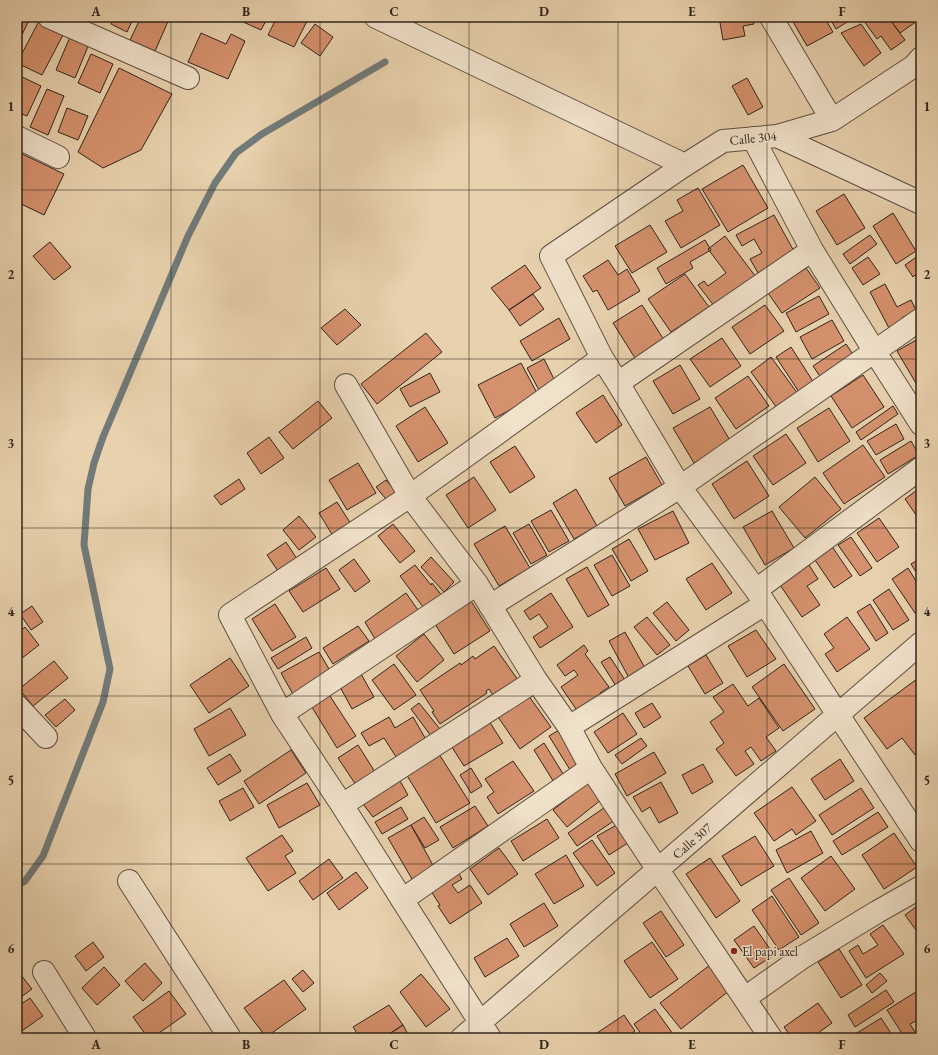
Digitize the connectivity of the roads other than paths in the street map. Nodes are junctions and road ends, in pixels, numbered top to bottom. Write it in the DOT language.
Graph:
graph roads {
  1 [pos="49,17"];
  2 [pos="376,17"];
  3 [pos="770,17"];
  4 [pos="921,58"];
  5 [pos="188,78"];
  6 [pos="832,120"];
  7 [pos="777,136"];
  8 [pos="17,137"];
  9 [pos="753,138"];
  10 [pos="58,157"];
  11 [pos="685,165"];
  12 [pos="921,202"];
  13 [pos="812,250"];
  14 [pos="921,319"];
  15 [pos="875,352"];
  16 [pos="602,358"];
  17 [pos="618,382"];
  18 [pos="346,386"];
  19 [pos="921,424"];
  20 [pos="921,468"];
  21 [pos="680,487"];
  22 [pos="410,496"];
  23 [pos="477,584"];
  24 [pos="760,597"];
  25 [pos="490,606"];
  26 [pos="921,643"];
  27 [pos="536,680"];
  28 [pos="17,706"];
  29 [pos="282,714"];
  30 [pos="838,714"];
  31 [pos="569,727"];
  32 [pos="46,737"];
  33 [pos="592,768"];
  34 [pos="342,804"];
  35 [pos="921,841"];
  36 [pos="658,870"];
  37 [pos="129,881"];
  38 [pos="921,887"];
  39 [pos="402,900"];
  40 [pos="44,972"];
  41 [pos="745,998"];
  42 [pos="484,1030"];
  43 [pos="85,1038"];
  44 [pos="230,1038"];
  45 [pos="462,1038"];
  46 [pos="771,1038"];
  1 -- 5 [label="street"];
  2 -- 11 [label="street"];
  3 -- 6 [label="street"];
  4 -- 6 [label="street, Calle 304"];
  6 -- 7 [label="street, Calle 304"];
  7 -- 9 [label="street, Calle 304"];
  7 -- 12 [label="street"];
  8 -- 10 [label="street"];
  9 -- 11 [label="street, Calle 304"];
  9 -- 13 [label="street"];
  11 -- 16 [label="street, Calle 304"];
  13 -- 15 [label="street"];
  13 -- 17 [label="street"];
  14 -- 15 [label="street"];
  15 -- 19 [label="street"];
  15 -- 21 [label="street"];
  16 -- 17 [label="street"];
  16 -- 22 [label="street"];
  17 -- 21 [label="street"];
  18 -- 22 [label="street"];
  20 -- 24 [label="street"];
  21 -- 24 [label="street"];
  21 -- 25 [label="street"];
  22 -- 23 [label="street"];
  22 -- 29 [label="street"];
  23 -- 25 [label="street"];
  23 -- 29 [label="street"];
  24 -- 30 [label="street"];
  24 -- 31 [label="street"];
  25 -- 27 [label="street"];
  26 -- 30 [label="street, Calle 307"];
  27 -- 31 [label="street"];
  27 -- 34 [label="street"];
  28 -- 32 [label="street"];
  29 -- 34 [label="street"];
  30 -- 35 [label="street"];
  30 -- 36 [label="street, Calle 307"];
  31 -- 33 [label="street"];
  33 -- 36 [label="street"];
  33 -- 39 [label="street"];
  34 -- 39 [label="street"];
  36 -- 41 [label="street"];
  36 -- 42 [label="street, Calle 307"];
  37 -- 44 [label="street"];
  38 -- 41 [label="street"];
  39 -- 42 [label="street"];
  40 -- 43 [label="street"];
  41 -- 46 [label="street"];
  42 -- 45 [label="street, Calle 307"];
}
